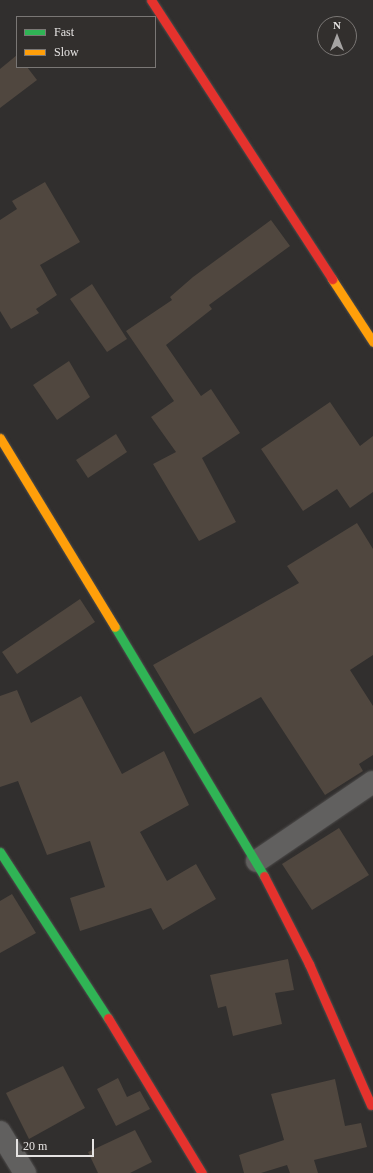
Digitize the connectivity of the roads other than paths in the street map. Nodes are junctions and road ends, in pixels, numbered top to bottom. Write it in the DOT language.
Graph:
graph roads {
  1 [pos="151,0"];
  2 [pos="373,342"];
  3 [pos="0,438"];
  4 [pos="373,782"];
  5 [pos="0,852"];
  6 [pos="257,861"];
  7 [pos="371,1105"];
  8 [pos="0,1132"];
  9 [pos="25,1173"];
  10 [pos="202,1173"];
  1 -- 2 [label="street"];
  3 -- 6 [label="street"];
  4 -- 6 [label="street"];
  5 -- 10 [label="street"];
  6 -- 7 [label="street"];
  8 -- 9 [label="street"];
}
